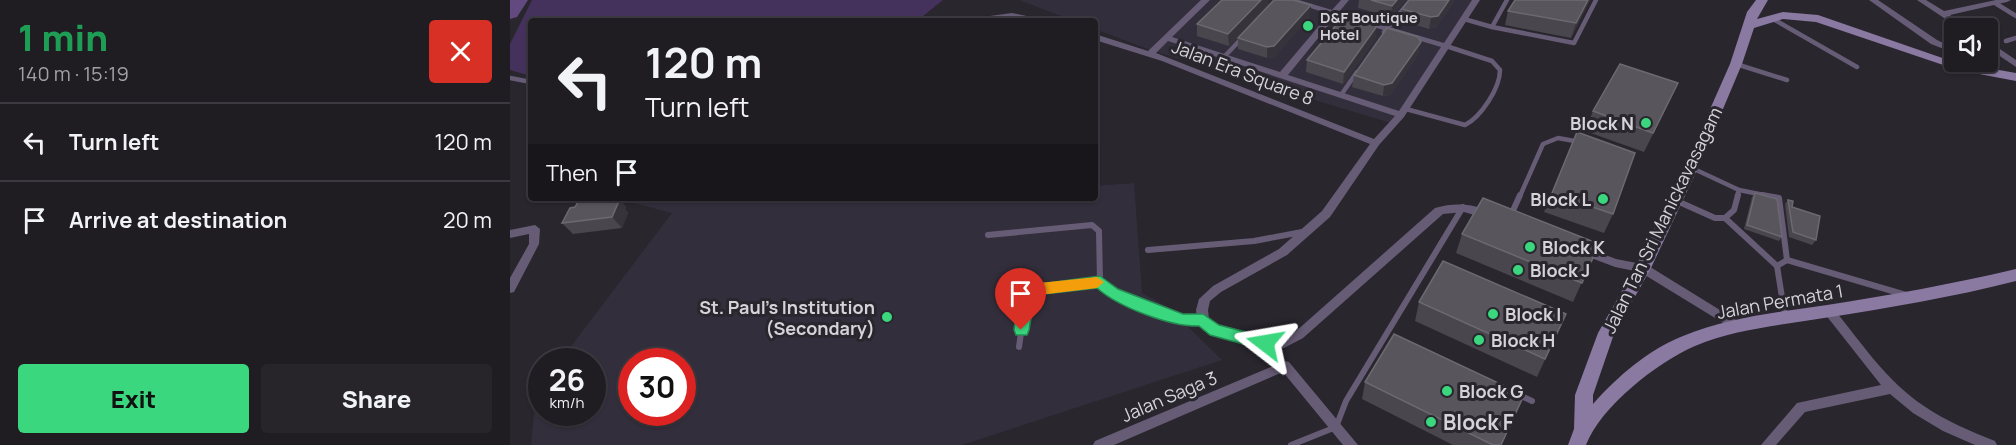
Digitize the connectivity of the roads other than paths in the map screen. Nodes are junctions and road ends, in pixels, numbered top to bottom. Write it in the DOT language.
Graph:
graph roads {
  1 [pos="1206,0"];
  2 [pos="1290,0"];
  3 [pos="1345,0"];
  4 [pos="1411,0"];
  5 [pos="1476,0"];
  6 [pos="1507,0"];
  7 [pos="1596,0"];
  8 [pos="1762,0"];
  9 [pos="1873,0"];
  10 [pos="1921,0"];
  11 [pos="2007,0"];
  12 [pos="1995,3"];
  13 [pos="1792,4"];
  14 [pos="1334,13"];
  15 [pos="1943,14"];
  16 [pos="2016,16"];
  17 [pos="1770,17"];
  18 [pos="990,18"];
  19 [pos="1025,18"];
  20 [pos="1949,18"];
  21 [pos="1464,19"];
  22 [pos="1818,19"];
  23 [pos="1749,26"];
  24 [pos="1491,27"];
  25 [pos="1387,29"];
  26 [pos="1247,33"];
  27 [pos="1098,38"];
  28 [pos="1167,38"];
  29 [pos="1380,38"];
  30 [pos="2016,38"];
  31 [pos="2006,40"];
  32 [pos="1446,46"];
  33 [pos="1944,46"];
  34 [pos="1998,51"];
  35 [pos="1150,54"];
  36 [pos="2003,55"];
  37 [pos="1998,56"];
  38 [pos="1224,57"];
  39 [pos="1736,63"];
  40 [pos="2016,64"];
  41 [pos="1361,67"];
  42 [pos="1857,67"];
  43 [pos="1281,76"];
  44 [pos="2016,77"];
  45 [pos="510,78"];
  46 [pos="1787,80"];
  47 [pos="528,81"];
  48 [pos="1341,95"];
  49 [pos="1403,112"];
  50 [pos="1376,143"];
  51 [pos="1590,146"];
  52 [pos="1692,168"];
  53 [pos="1739,190"];
  54 [pos="1676,200"];
  55 [pos="1463,207"];
  56 [pos="1725,218"];
  57 [pos="1513,224"];
  58 [pos="1312,229"];
  59 [pos="510,234"];
  60 [pos="988,235"];
  61 [pos="1572,246"];
  62 [pos="1148,250"];
  63 [pos="1787,260"];
  64 [pos="1431,261"];
  65 [pos="1442,265"];
  66 [pos="1778,266"];
  67 [pos="1643,268"];
  68 [pos="2016,275"];
  69 [pos="1100,282"];
  70 [pos="511,285"];
  71 [pos="1916,298"];
  72 [pos="1829,311"];
  73 [pos="1785,318"];
  74 [pos="1203,320"];
  75 [pos="1737,326"];
  76 [pos="1387,333"];
  77 [pos="1398,338"];
  78 [pos="1019,347"];
  79 [pos="1892,388"];
  80 [pos="1511,391"];
  81 [pos="1532,400"];
  82 [pos="1336,428"];
  83 [pos="1580,437"];
  84 [pos="1100,445"];
  85 [pos="1291,445"];
  86 [pos="1351,445"];
  87 [pos="1768,445"];
  88 [pos="1989,445"];
  1 -- 28 [label="street"];
  2 -- 14 [label="street"];
  3 -- 14 [label="street"];
  4 -- 25 [label="lane"];
  5 -- 21 [label="street"];
  6 -- 24 [label="lane"];
  7 -- 24 [label="lane"];
  8 -- 23 [label="main road, Jalan Tan Sri Manickavasagam"];
  9 -- 33 [label="street"];
  10 -- 15 [label="street"];
  11 -- 12 [label="street"];
  12 -- 15 [label="street"];
  12 -- 16 [label="lane"];
  13 -- 22 [label="main road"];
  14 -- 25 [label="street"];
  14 -- 43 [label="street"];
  15 -- 20 [label="street"];
  17 -- 22 [label="main road"];
  17 -- 23 [label="main road"];
  17 -- 42 [label="lane"];
  18 -- 19 [label="street"];
  21 -- 24 [label="lane"];
  21 -- 32 [label="street"];
  22 -- 44 [label="main road"];
  23 -- 39 [label="main road, Jalan Tan Sri Manickavasagam"];
  25 -- 29 [label="lane"];
  25 -- 32 [label="street"];
  26 -- 38 [label="lane"];
  27 -- 35 [label="street, Jalan Era Square 8"];
  28 -- 35 [label="street"];
  28 -- 38 [label="street, Jalan Era Square 8"];
  30 -- 31 [label="lane"];
  32 -- 49 [label="street"];
  32 -- 49 [label="lane"];
  34 -- 36 [label="street"];
  35 -- 50 [label="street, Jalan Era Square 8"];
  36 -- 37 [label="street"];
  36 -- 40 [label="street"];
  38 -- 43 [label="street, Jalan Era Square 8"];
  39 -- 46 [label="lane"];
  39 -- 52 [label="main road, Jalan Tan Sri Manickavasagam"];
  41 -- 48 [label="lane"];
  43 -- 48 [label="street, Jalan Era Square 8"];
  45 -- 47 [label="lane"];
  48 -- 49 [label="street, Jalan Era Square 8"];
  49 -- 50 [label="street"];
  50 -- 58 [label="street"];
  51 -- 57 [label="lane"];
  52 -- 53 [label="lane"];
  52 -- 54 [label="main road, Jalan Tan Sri Manickavasagam"];
  53 -- 56 [label="lane"];
  53 -- 63 [label="lane"];
  54 -- 56 [label="lane"];
  54 -- 67 [label="main road, Jalan Tan Sri Manickavasagam"];
  55 -- 57 [label="street"];
  55 -- 64 [label="lane"];
  55 -- 74 [label="street"];
  56 -- 66 [label="lane"];
  58 -- 62 [label="lane"];
  58 -- 74 [label="street"];
  59 -- 70 [label="street"];
  60 -- 69 [label="lane"];
  61 -- 67 [label="street"];
  63 -- 66 [label="lane"];
  63 -- 71 [label="lane"];
  64 -- 65 [label="lane"];
  64 -- 76 [label="lane"];
  66 -- 73 [label="lane"];
  67 -- 75 [label="street"];
  67 -- 83 [label="main road, Jalan Tan Sri Manickavasagam"];
  68 -- 71 [label="main road, Jalan Permata 1"];
  69 -- 74 [label="lane"];
  69 -- 78 [label="lane"];
  71 -- 72 [label="main road, Jalan Permata 1"];
  72 -- 73 [label="main road, Jalan Permata 1"];
  72 -- 79 [label="street"];
  73 -- 75 [label="main road, Jalan Permata 1"];
  75 -- 83 [label="main road, Jalan Permata 1"];
  76 -- 77 [label="lane"];
  76 -- 82 [label="lane"];
  79 -- 87 [label="street"];
  79 -- 88 [label="street"];
  80 -- 81 [label="lane"];
  82 -- 84 [label="street, Jalan Saga 3"];
  82 -- 85 [label="lane"];
  82 -- 86 [label="street"];
}
